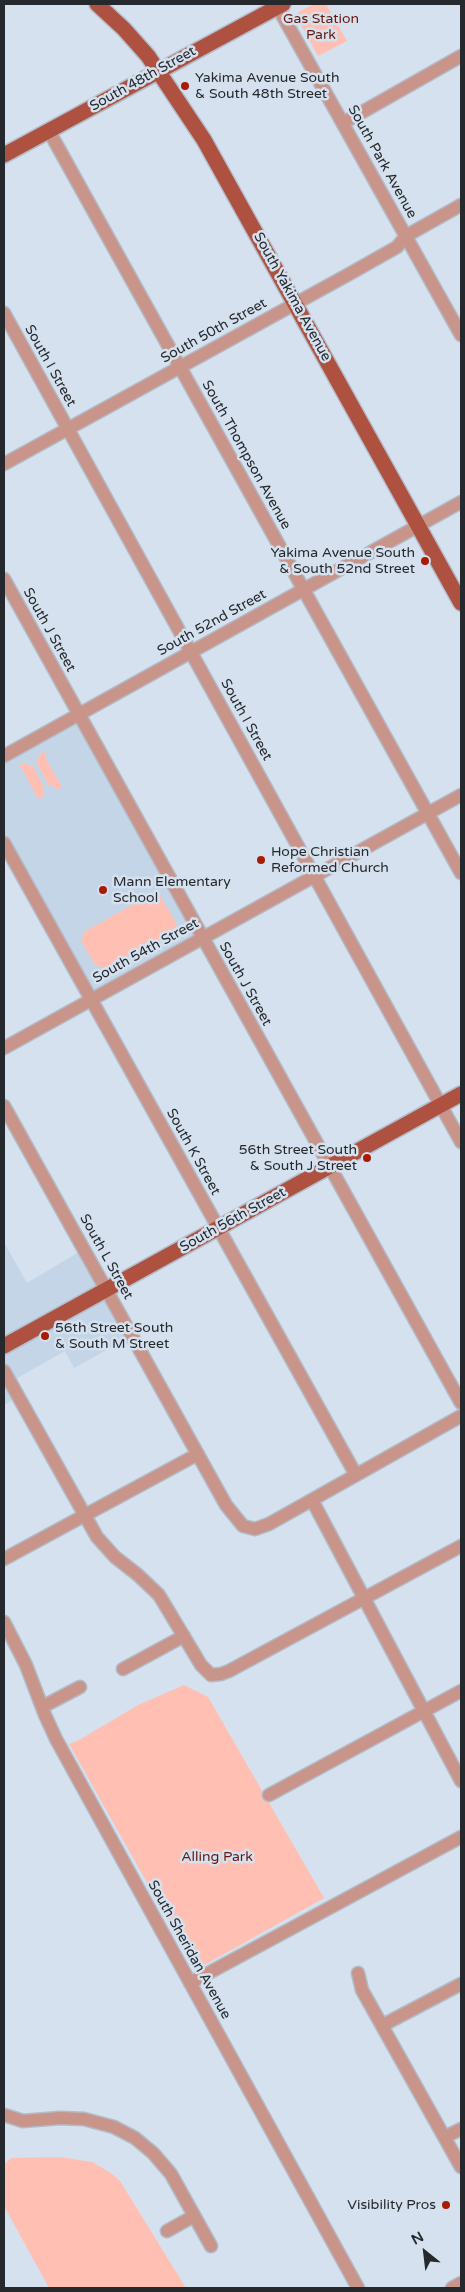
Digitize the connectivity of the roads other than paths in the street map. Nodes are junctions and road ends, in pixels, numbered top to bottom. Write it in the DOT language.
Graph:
graph roads {
  1 [pos="279,5"];
  2 [pos="102,6"];
  3 [pos="461,56"];
  4 [pos="159,71"];
  5 [pos="343,123"];
  6 [pos="49,131"];
  7 [pos="4,155"];
  8 [pos="461,205"];
  9 [pos="406,236"];
  10 [pos="295,303"];
  11 [pos="4,313"];
  12 [pos="461,335"];
  13 [pos="180,367"];
  14 [pos="68,428"];
  15 [pos="4,464"];
  16 [pos="461,502"];
  17 [pos="418,526"];
  18 [pos="4,579"];
  19 [pos="304,590"];
  20 [pos="461,604"];
  21 [pos="191,652"];
  22 [pos="78,714"];
  23 [pos="4,756"];
  24 [pos="461,795"];
  25 [pos="428,814"];
  26 [pos="4,843"];
  27 [pos="461,873"];
  28 [pos="314,876"];
  29 [pos="202,937"];
  30 [pos="91,999"];
  31 [pos="4,1048"];
  32 [pos="461,1094"];
  33 [pos="441,1105"];
  34 [pos="4,1106"];
  35 [pos="461,1142"];
  36 [pos="330,1166"];
  37 [pos="218,1228"];
  38 [pos="107,1290"];
  39 [pos="4,1346"];
  40 [pos="4,1371"];
  41 [pos="461,1403"];
  42 [pos="461,1416"];
  43 [pos="198,1454"];
  44 [pos="356,1475"];
  45 [pos="312,1500"];
  46 [pos="85,1516"];
  47 [pos="461,1546"];
  48 [pos="4,1559"];
  49 [pos="364,1597"];
  50 [pos="4,1622"];
  51 [pos="7,1636"];
  52 [pos="184,1636"];
  53 [pos="123,1669"];
  54 [pos="80,1687"];
  55 [pos="461,1691"];
  56 [pos="42,1707"];
  57 [pos="424,1711"];
  58 [pos="461,1781"];
  59 [pos="268,1795"];
  60 [pos="461,1837"];
  61 [pos="358,1973"];
  62 [pos="190,1982"];
  63 [pos="461,1984"];
  64 [pos="384,2025"];
  65 [pos="4,2115"];
  66 [pos="461,2129"];
  67 [pos="445,2137"];
  68 [pos="461,2167"];
  69 [pos="194,2216"];
  70 [pos="167,2231"];
  71 [pos="211,2246"];
  72 [pos="461,2283"];
  73 [pos="358,2288"];
  74 [pos="452,2288"];
  1 -- 4 [label="main road, South 48th Street"];
  1 -- 5 [label="street, South Park Avenue"];
  2 -- 4 [label="main road, South Yakima Avenue"];
  3 -- 5 [label="street"];
  4 -- 6 [label="main road, South 48th Street"];
  4 -- 10 [label="main road, South Yakima Avenue"];
  5 -- 9 [label="street, South Park Avenue"];
  6 -- 7 [label="main road, South 48th Street"];
  6 -- 13 [label="street, South Thompson Avenue"];
  8 -- 9 [label="street, South 50th Street"];
  9 -- 10 [label="street, South 50th Street"];
  9 -- 12 [label="street, South Park Avenue"];
  10 -- 13 [label="street, South 50th Street"];
  10 -- 17 [label="main road, South Yakima Avenue"];
  11 -- 14 [label="street, South I Street"];
  13 -- 14 [label="street, South 50th Street"];
  13 -- 19 [label="street, South Thompson Avenue"];
  14 -- 15 [label="street, South 50th Street"];
  14 -- 21 [label="street, South I Street"];
  16 -- 17 [label="street, South 52nd Street"];
  17 -- 19 [label="street, South 52nd Street"];
  17 -- 20 [label="main road, South Yakima Avenue"];
  18 -- 22 [label="street, South J Street"];
  19 -- 21 [label="street, South 52nd Street"];
  19 -- 25 [label="street, South Thompson Avenue"];
  21 -- 22 [label="street, South 52nd Street"];
  21 -- 28 [label="street, South I Street"];
  22 -- 23 [label="street, South 52nd Street"];
  22 -- 29 [label="street, South J Street"];
  24 -- 25 [label="street, South 54th Street"];
  25 -- 27 [label="street, South Thompson Avenue"];
  25 -- 28 [label="street, South 54th Street"];
  26 -- 30 [label="street, South K Street"];
  28 -- 29 [label="street, South 54th Street"];
  28 -- 33 [label="street, South I Street"];
  29 -- 30 [label="street, South 54th Street"];
  29 -- 36 [label="street, South J Street"];
  30 -- 31 [label="street, South 54th Street"];
  30 -- 37 [label="street, South K Street"];
  32 -- 33 [label="main road, South 56th Street"];
  33 -- 35 [label="street, South I Street"];
  33 -- 36 [label="main road, South 56th Street"];
  34 -- 38 [label="street, South L Street"];
  36 -- 37 [label="main road, South 56th Street"];
  36 -- 41 [label="street, South J Street"];
  37 -- 38 [label="main road, South 56th Street"];
  37 -- 44 [label="street, South K Street"];
  38 -- 39 [label="main road, South 56th Street"];
  38 -- 43 [label="street, South L Street"];
  40 -- 46 [label="street"];
  42 -- 44 [label="street"];
  43 -- 45 [label="street, South L Street"];
  43 -- 46 [label="street"];
  44 -- 45 [label="street"];
  45 -- 49 [label="street"];
  46 -- 48 [label="street"];
  46 -- 52 [label="street"];
  47 -- 49 [label="street"];
  49 -- 52 [label="street"];
  49 -- 57 [label="street"];
  50 -- 51 [label="street, South Sheridan Avenue"];
  51 -- 56 [label="street, South Sheridan Avenue"];
  52 -- 53 [label="street"];
  54 -- 56 [label="street"];
  55 -- 57 [label="street"];
  56 -- 62 [label="street, South Sheridan Avenue"];
  57 -- 58 [label="street"];
  57 -- 59 [label="street"];
  60 -- 62 [label="street"];
  61 -- 64 [label="street"];
  62 -- 73 [label="street, South Sheridan Avenue"];
  63 -- 64 [label="street"];
  64 -- 67 [label="street"];
  65 -- 69 [label="street"];
  66 -- 67 [label="street"];
  67 -- 68 [label="street"];
  69 -- 70 [label="street"];
  69 -- 71 [label="street"];
  72 -- 74 [label="street"];
}
